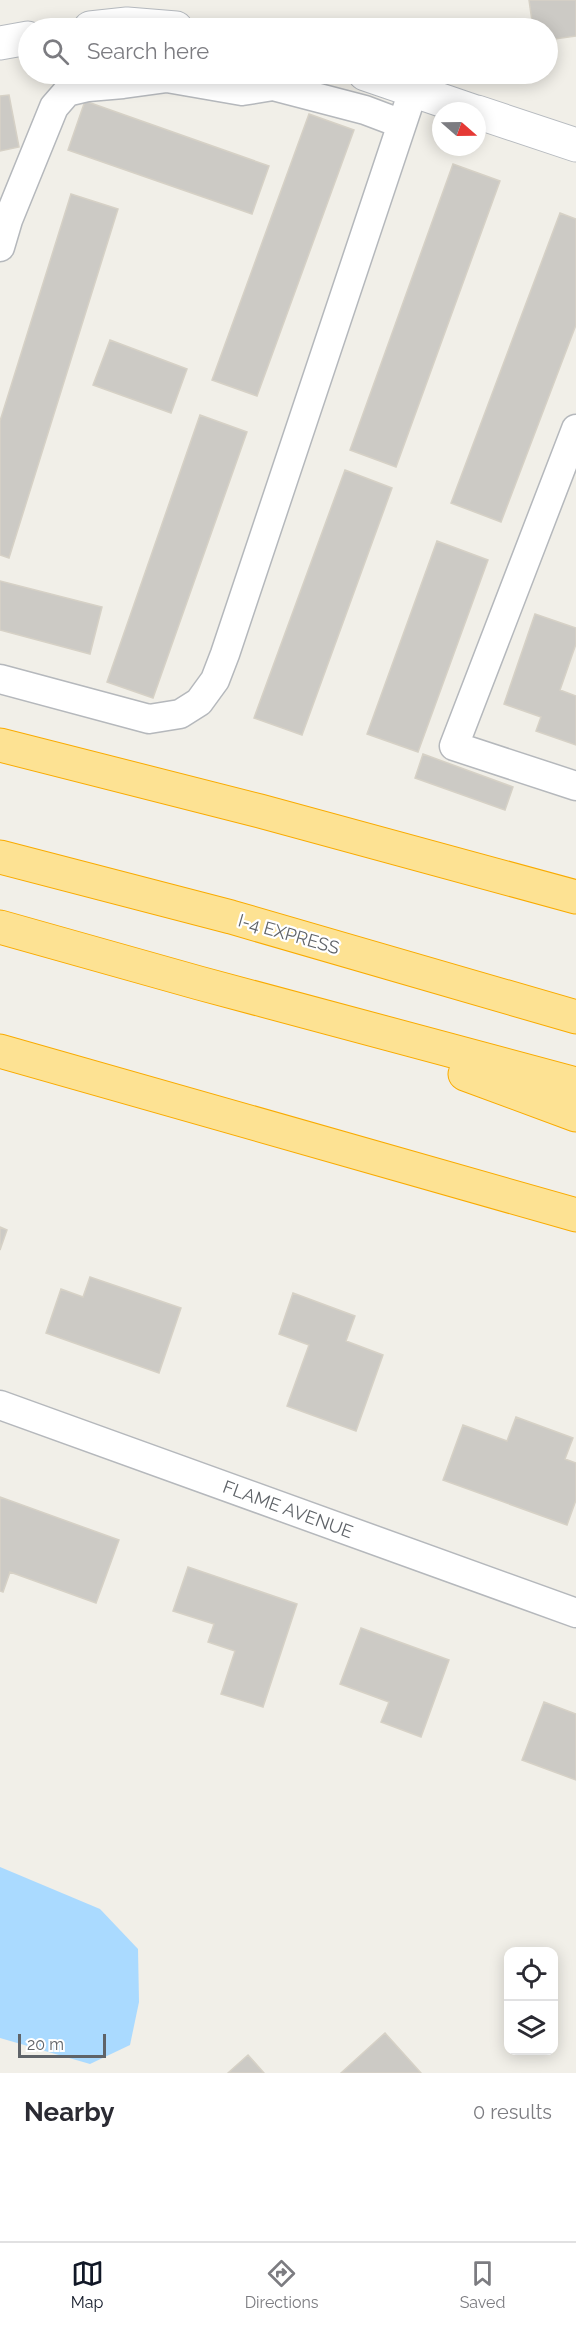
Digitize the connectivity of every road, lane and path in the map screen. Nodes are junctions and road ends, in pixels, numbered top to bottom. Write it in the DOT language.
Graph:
graph roads {
  1 [pos="18,40"];
  2 [pos="0,44"];
  3 [pos="123,84"];
  4 [pos="202,84"];
  5 [pos="393,84"];
  6 [pos="413,91"];
  7 [pos="445,102"];
  8 [pos="486,116"];
  9 [pos="402,124"];
  10 [pos="576,145"];
  11 [pos="4,219"];
  12 [pos="0,247"];
  13 [pos="576,429"];
  14 [pos="0,679"];
  15 [pos="0,745"];
  16 [pos="576,786"];
  17 [pos="0,857"];
  18 [pos="576,897"];
  19 [pos="0,927"];
  20 [pos="399,966"];
  21 [pos="576,997"];
  22 [pos="284,1006"];
  23 [pos="576,1017"];
  24 [pos="0,1051"];
  25 [pos="576,1084"];
  26 [pos="576,1115"];
  27 [pos="576,1215"];
  28 [pos="0,1405"];
  29 [pos="576,1613"];
  1 -- 2 [label="main road"];
  3 -- 11 [label="street"];
  4 -- 9 [label="street"];
  5 -- 6 [label="main road"];
  6 -- 7 [label="main road"];
  6 -- 9 [label="street"];
  8 -- 10 [label="main road"];
  9 -- 14 [label="street"];
  11 -- 12 [label="street"];
  13 -- 16 [label="street"];
  15 -- 18 [label="highway"];
  17 -- 20 [label="highway, I-4 EXPRESS"];
  19 -- 22 [label="highway"];
  20 -- 21 [label="highway"];
  20 -- 23 [label="highway, I-4 EXPRESS"];
  22 -- 25 [label="highway"];
  22 -- 26 [label="highway"];
  24 -- 27 [label="highway"];
  28 -- 29 [label="street, FLAME AVENUE"];
}
